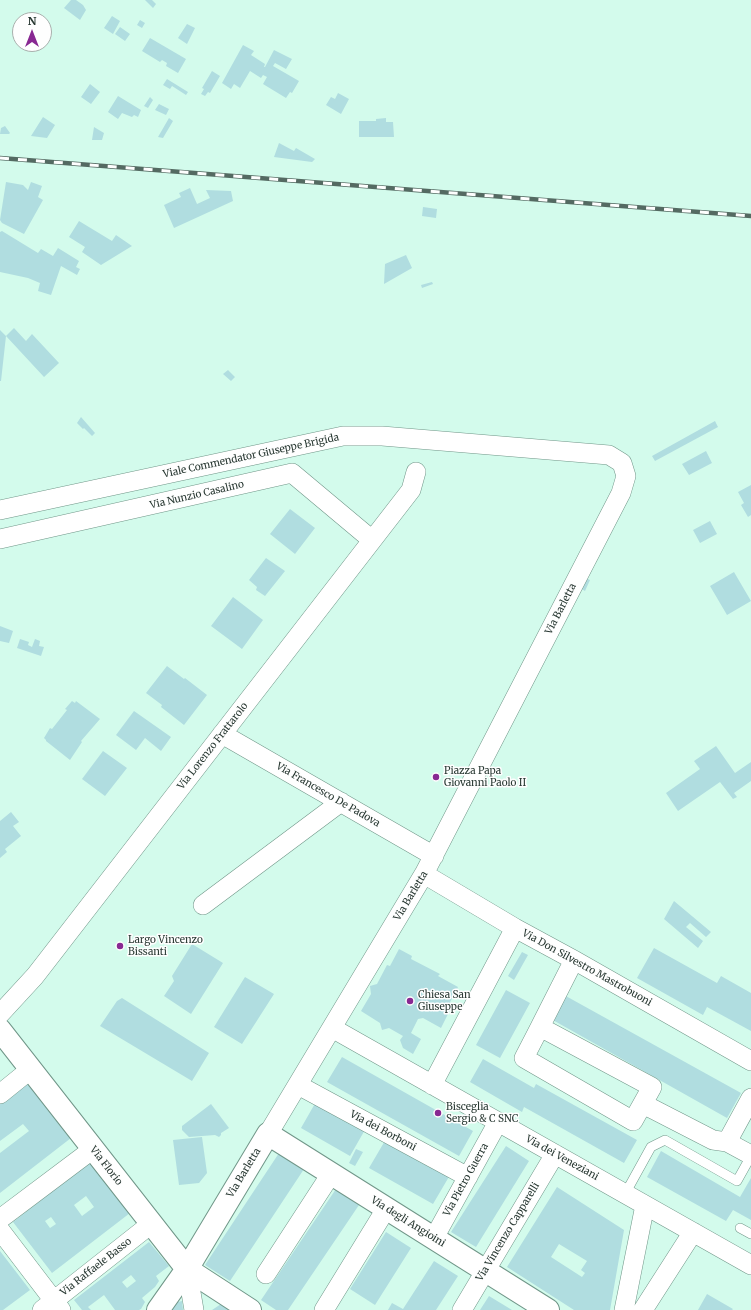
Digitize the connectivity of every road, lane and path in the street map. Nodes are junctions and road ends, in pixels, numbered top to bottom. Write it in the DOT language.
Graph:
graph roads {
  1 [pos="622,463"];
  2 [pos="416,472"];
  3 [pos="0,510"];
  4 [pos="0,539"];
  5 [pos="372,540"];
  6 [pos="222,734"];
  7 [pos="341,802"];
  8 [pos="434,856"];
  9 [pos="424,874"];
  10 [pos="203,905"];
  11 [pos="515,928"];
  12 [pos="574,960"];
  13 [pos="0,1014"];
  14 [pos="540,1027"];
  15 [pos="332,1028"];
  16 [pos="0,1030"];
  17 [pos="751,1061"];
  18 [pos="30,1069"];
  19 [pos="298,1085"];
  20 [pos="432,1085"];
  21 [pos="0,1094"];
  22 [pos="751,1098"];
  23 [pos="643,1104"];
  24 [pos="498,1122"];
  25 [pos="268,1134"];
  26 [pos="728,1142"];
  27 [pos="93,1149"];
  28 [pos="555,1154"];
  29 [pos="751,1155"];
  30 [pos="330,1174"];
  31 [pos="468,1177"];
  32 [pos="625,1194"];
  33 [pos="645,1205"];
  34 [pos="386,1209"];
  35 [pos="0,1219"];
  36 [pos="151,1224"];
  37 [pos="740,1228"];
  38 [pos="0,1230"];
  39 [pos="693,1232"];
  40 [pos="751,1234"];
  41 [pos="434,1238"];
  42 [pos="751,1265"];
  43 [pos="186,1269"];
  44 [pos="486,1271"];
  45 [pos="266,1274"];
  46 [pos="52,1307"];
  47 [pos="542,1308"];
  48 [pos="158,1310"];
  49 [pos="194,1310"];
  50 [pos="250,1310"];
  51 [pos="324,1310"];
  52 [pos="462,1310"];
  53 [pos="624,1310"];
  54 [pos="643,1310"];
  1 -- 3 [label="street, Viale Commendator Giuseppe Brigida"];
  1 -- 8 [label="street, Via Barletta"];
  2 -- 5 [label="street, Via Lorenzo Frattarolo"];
  4 -- 5 [label="street, Via Nunzio Casalino"];
  5 -- 6 [label="street, Via Lorenzo Frattarolo"];
  6 -- 7 [label="street, Via Francesco De Padova"];
  6 -- 13 [label="street, Via Lorenzo Frattarolo"];
  7 -- 8 [label="street, Via Francesco De Padova"];
  7 -- 10 [label="street"];
  8 -- 9 [label="street, Via Barletta"];
  9 -- 11 [label="street, Via Don Silvestro Mastrobuoni"];
  9 -- 15 [label="street, Via Barletta"];
  11 -- 12 [label="street, Via Don Silvestro Mastrobuoni"];
  11 -- 20 [label="street"];
  12 -- 14 [label="street"];
  12 -- 17 [label="street, Via Don Silvestro Mastrobuoni"];
  14 -- 23 [label="street"];
  14 -- 23 [label="street"];
  15 -- 19 [label="street, Via Barletta"];
  15 -- 20 [label="street, Via dei Veneziani"];
  16 -- 18 [label="street, Via Florio"];
  18 -- 21 [label="street"];
  18 -- 27 [label="street, Via Florio"];
  19 -- 25 [label="street, Via Barletta"];
  19 -- 31 [label="street, Via dei Borboni"];
  20 -- 24 [label="street, Via dei Veneziani"];
  22 -- 26 [label="street"];
  23 -- 26 [label="street"];
  24 -- 28 [label="street, Via dei Veneziani"];
  24 -- 31 [label="street, Via Pietro Guerra"];
  25 -- 30 [label="street, Via degli Angioini"];
  25 -- 43 [label="street, Via Barletta"];
  26 -- 29 [label="street"];
  27 -- 35 [label="street"];
  27 -- 36 [label="street, Via Florio"];
  28 -- 32 [label="street, Via dei Veneziani"];
  28 -- 44 [label="street, Via Vincenzo Capparelli"];
  29 -- 32 [label="lane"];
  30 -- 34 [label="street, Via degli Angioini"];
  30 -- 45 [label="street"];
  31 -- 41 [label="street, Via Pietro Guerra"];
  32 -- 33 [label="street, Via dei Veneziani"];
  33 -- 39 [label="street, Via dei Veneziani"];
  33 -- 53 [label="street"];
  34 -- 41 [label="street, Via degli Angioini"];
  34 -- 51 [label="street"];
  36 -- 43 [label="street, Via Florio"];
  36 -- 46 [label="street, Via Raffaele Basso"];
  37 -- 40 [label="lane"];
  38 -- 46 [label="street"];
  39 -- 42 [label="street, Via dei Veneziani"];
  39 -- 54 [label="street"];
  41 -- 44 [label="street, Via degli Angioini"];
  43 -- 48 [label="street, Via Barletta"];
  43 -- 49 [label="street, Via Florio"];
  43 -- 50 [label="street"];
  44 -- 47 [label="street, Via degli Angioini"];
  44 -- 52 [label="street, Via Vincenzo Capparelli"];
}
